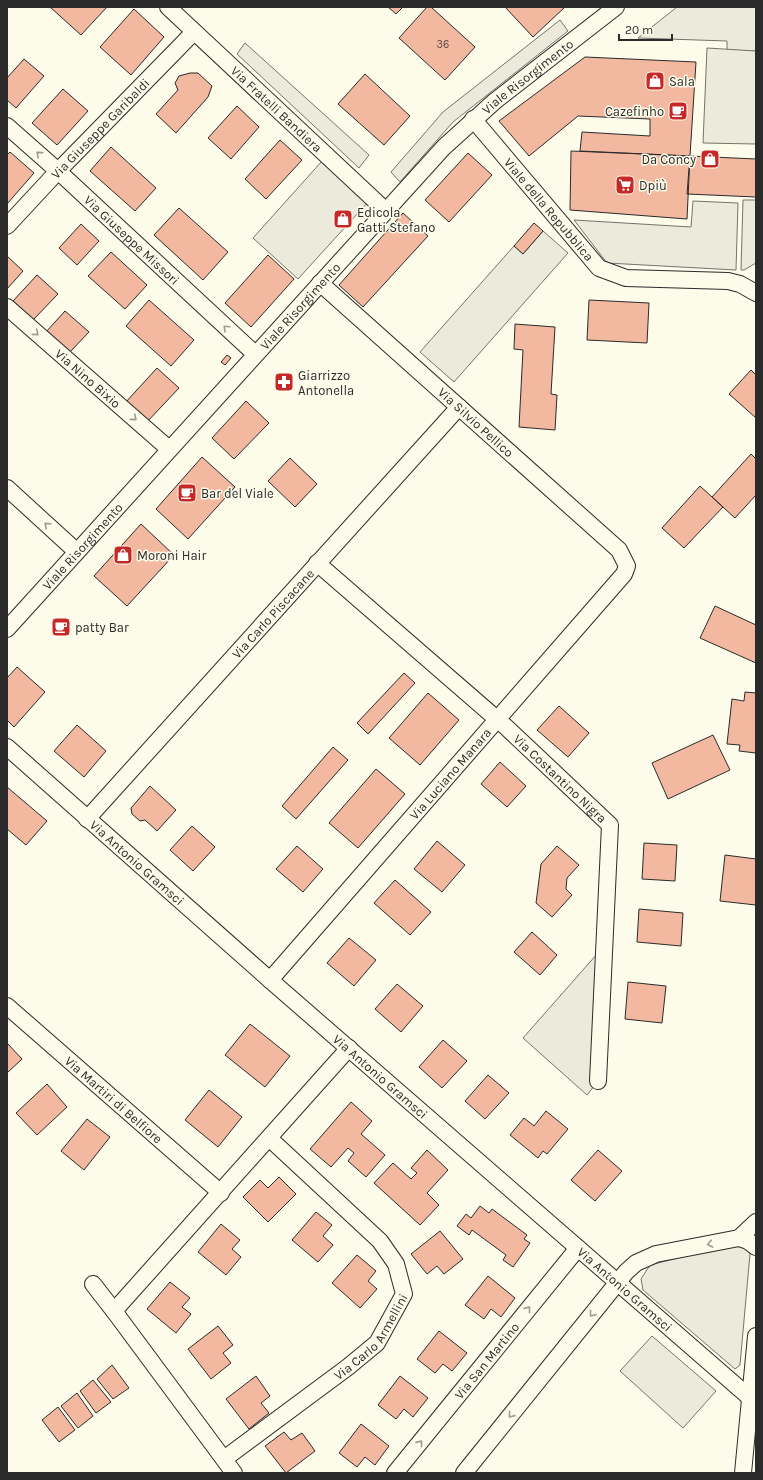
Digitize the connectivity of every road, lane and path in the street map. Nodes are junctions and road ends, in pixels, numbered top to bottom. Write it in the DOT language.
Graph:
graph roads {
  1 [pos="168,7"];
  2 [pos="616,7"];
  3 [pos="194,32"];
  4 [pos="473,119"];
  5 [pos="7,126"];
  6 [pos="58,171"];
  7 [pos="386,210"];
  8 [pos="7,226"];
  9 [pos="320,283"];
  10 [pos="756,293"];
  11 [pos="7,308"];
  12 [pos="255,354"];
  13 [pos="458,407"];
  14 [pos="169,449"];
  15 [pos="7,488"];
  16 [pos="76,551"];
  17 [pos="317,563"];
  18 [pos="627,566"];
  19 [pos="7,629"];
  20 [pos="498,720"];
  21 [pos="7,747"];
  22 [pos="87,819"];
  23 [pos="270,980"];
  24 [pos="7,1006"];
  25 [pos="349,1048"];
  26 [pos="598,1081"];
  27 [pos="269,1138"];
  28 [pos="221,1193"];
  29 [pos="756,1222"];
  30 [pos="739,1238"];
  31 [pos="756,1247"];
  32 [pos="578,1248"];
  33 [pos="617,1283"];
  34 [pos="93,1284"];
  35 [pos="114,1311"];
  36 [pos="756,1336"];
  37 [pos="753,1400"];
  38 [pos="224,1460"];
  39 [pos="234,1473"];
  40 [pos="395,1473"];
  41 [pos="464,1473"];
  42 [pos="743,1473"];
  1 -- 3 [label="street, Via Fratelli Bandiera"];
  2 -- 4 [label="street, Viale Risorgimento"];
  3 -- 6 [label="street, Via Giuseppe Garibaldi"];
  3 -- 7 [label="street, Via Fratelli Bandiera"];
  4 -- 7 [label="street, Viale Risorgimento"];
  4 -- 10 [label="street, Viale della Repubblica"];
  6 -- 5 [label="street, Via Giuseppe Missori, one-way"];
  6 -- 8 [label="street, Via Giuseppe Garibaldi"];
  12 -- 6 [label="street, Via Giuseppe Missori, one-way"];
  7 -- 9 [label="street, Viale Risorgimento"];
  9 -- 12 [label="street, Viale Risorgimento"];
  9 -- 13 [label="street, Via Silvio Pellico"];
  11 -- 14 [label="street, Via Nino Bixio, one-way"];
  12 -- 14 [label="street, Viale Risorgimento"];
  13 -- 17 [label="street, Via Carlo Piscacane"];
  13 -- 18 [label="street, Via Silvio Pellico"];
  14 -- 16 [label="street, Viale Risorgimento"];
  16 -- 15 [label="street, one-way"];
  16 -- 19 [label="street, Viale Risorgimento"];
  17 -- 20 [label="street, Via Costantino Nigra"];
  17 -- 22 [label="street, Via Carlo Piscacane"];
  18 -- 20 [label="street, Via Luciano Manara"];
  20 -- 23 [label="street, Via Luciano Manara"];
  20 -- 26 [label="street, Via Costantino Nigra"];
  21 -- 22 [label="street, Via Antonio Gramsci"];
  22 -- 23 [label="street, Via Antonio Gramsci"];
  23 -- 25 [label="street, Via Antonio Gramsci"];
  24 -- 28 [label="street, Via Martiri di Belfiore"];
  25 -- 27 [label="street"];
  25 -- 32 [label="street, Via Antonio Gramsci"];
  27 -- 28 [label="street"];
  27 -- 38 [label="street, Via Carlo Armellini"];
  28 -- 35 [label="street"];
  29 -- 30 [label="street"];
  30 -- 31 [label="street"];
  30 -- 33 [label="street, one-way"];
  32 -- 33 [label="street, Via Antonio Gramsci"];
  40 -- 32 [label="street, Via San Martino, one-way"];
  33 -- 37 [label="street, Via Antonio Gramsci"];
  33 -- 41 [label="street, one-way"];
  34 -- 35 [label="street"];
  35 -- 38 [label="street"];
  36 -- 37 [label="street"];
  37 -- 42 [label="street"];
  38 -- 39 [label="street"];
}
